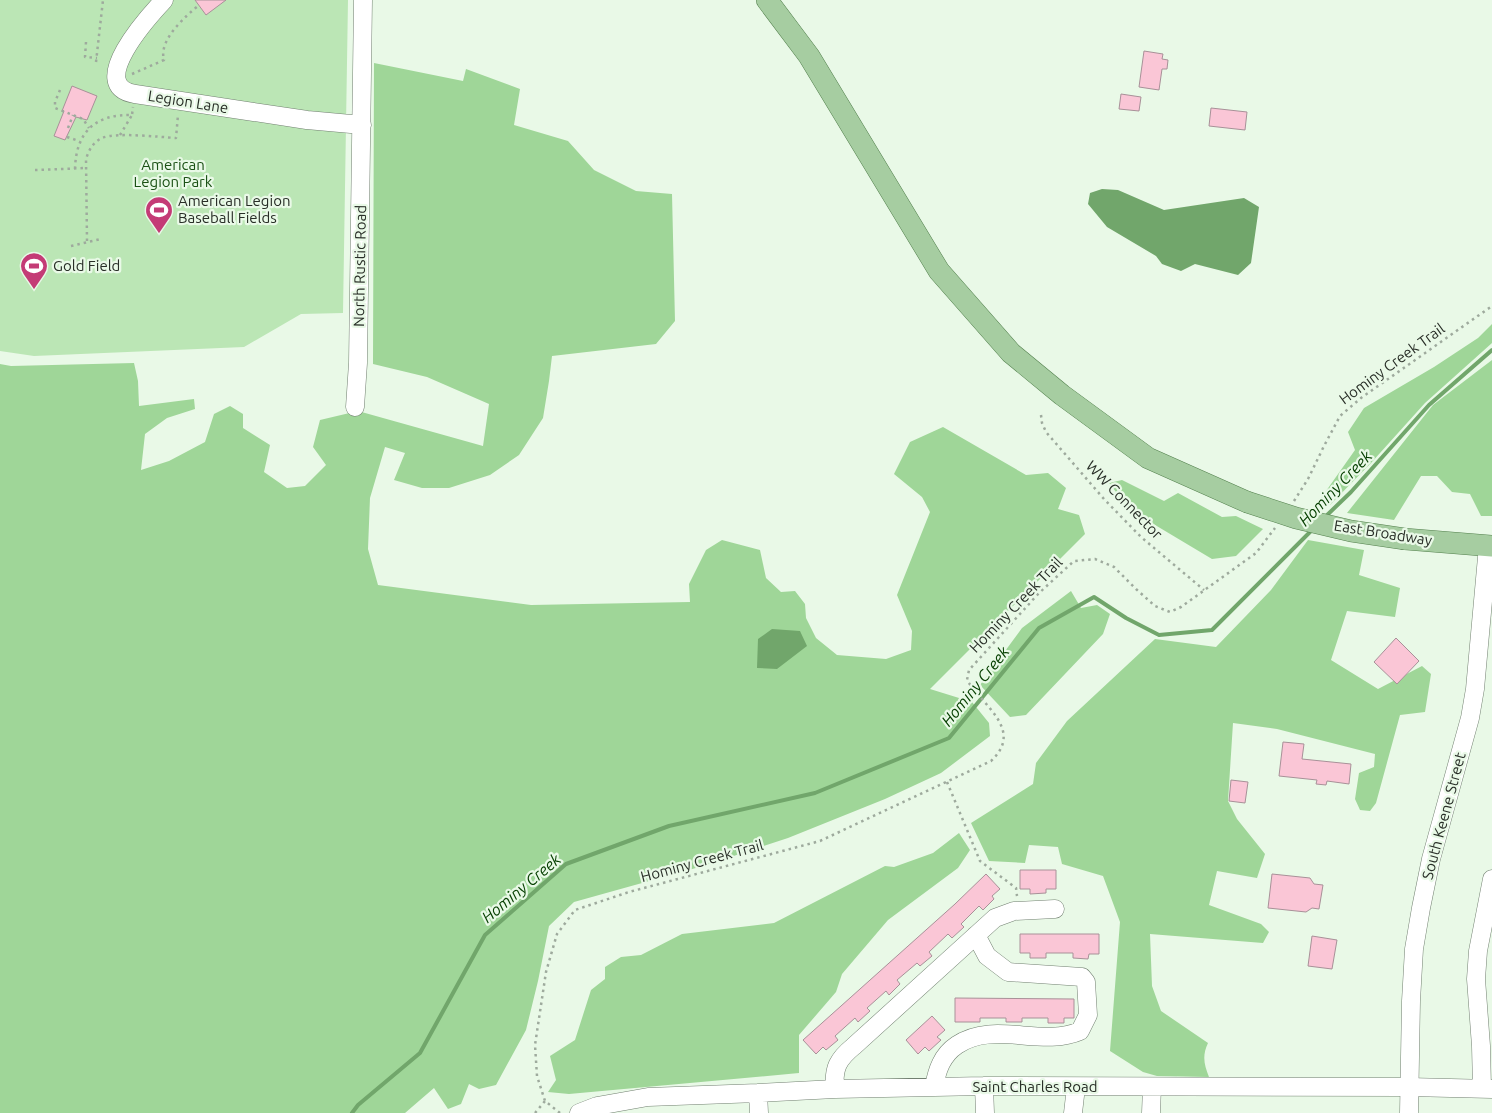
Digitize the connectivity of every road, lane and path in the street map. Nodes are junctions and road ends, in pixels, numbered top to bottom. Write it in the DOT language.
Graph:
graph roads {
  1 [pos="104,0"];
  2 [pos="164,0"];
  3 [pos="364,0"];
  4 [pos="767,0"];
  5 [pos="199,5"];
  6 [pos="86,42"];
  7 [pos="117,82"];
  8 [pos="60,90"];
  9 [pos="135,94"];
  10 [pos="179,101"];
  11 [pos="132,115"];
  12 [pos="73,116"];
  13 [pos="362,125"];
  14 [pos="68,128"];
  15 [pos="89,128"];
  16 [pos="120,135"];
  17 [pos="67,137"];
  18 [pos="79,142"];
  19 [pos="86,168"];
  20 [pos="75,169"];
  21 [pos="35,170"];
  22 [pos="101,238"];
  23 [pos="87,241"];
  24 [pos="71,246"];
  25 [pos="1492,306"];
  26 [pos="355,407"];
  27 [pos="1041,415"];
  28 [pos="1293,502"];
  29 [pos="1278,525"];
  30 [pos="1490,546"];
  31 [pos="1204,590"];
  32 [pos="947,782"];
  33 [pos="1492,879"];
  34 [pos="1055,909"];
  35 [pos="1020,910"];
  36 [pos="1487,924"];
  37 [pos="976,935"];
  38 [pos="984,1086"];
  39 [pos="934,1087"];
  40 [pos="1076,1087"];
  41 [pos="1409,1087"];
  42 [pos="1152,1088"];
  43 [pos="1487,1088"];
  44 [pos="835,1089"];
  45 [pos="758,1093"];
  46 [pos="545,1101"];
  47 [pos="597,1110"];
  48 [pos="535,1113"];
  49 [pos="560,1113"];
  50 [pos="579,1113"];
  51 [pos="759,1113"];
  52 [pos="985,1113"];
  53 [pos="1073,1113"];
  54 [pos="1151,1113"];
  55 [pos="1409,1113"];
  1 -- 6 [label="path"];
  2 -- 7 [label="street"];
  3 -- 13 [label="street, North Rustic Road"];
  4 -- 30 [label="main road, East Broadway, bridge"];
  5 -- 7 [label="path"];
  7 -- 9 [label="street, Legion Lane"];
  8 -- 12 [label="path"];
  9 -- 10 [label="street, Legion Lane"];
  9 -- 11 [label="path"];
  10 -- 13 [label="street, Legion Lane"];
  10 -- 16 [label="path"];
  11 -- 15 [label="path"];
  11 -- 16 [label="path"];
  12 -- 14 [label="path"];
  12 -- 15 [label="path"];
  13 -- 26 [label="street, North Rustic Road"];
  15 -- 18 [label="path"];
  16 -- 19 [label="path"];
  17 -- 18 [label="path"];
  18 -- 20 [label="path"];
  19 -- 20 [label="path"];
  19 -- 23 [label="path"];
  20 -- 21 [label="path"];
  22 -- 23 [label="path"];
  23 -- 24 [label="path"];
  25 -- 28 [label="path, Hominy Creek Trail"];
  27 -- 31 [label="path, WW Connector"];
  29 -- 31 [label="path, Hominy Creek Trail"];
  30 -- 41 [label="street, South Keene Street"];
  31 -- 32 [label="path, Hominy Creek Trail"];
  32 -- 35 [label="path"];
  32 -- 46 [label="path, Hominy Creek Trail"];
  33 -- 36 [label="street"];
  34 -- 35 [label="street"];
  35 -- 37 [label="street"];
  36 -- 43 [label="street"];
  37 -- 39 [label="street"];
  37 -- 44 [label="street"];
  38 -- 39 [label="street, Saint Charles Road"];
  38 -- 40 [label="street, Saint Charles Road"];
  38 -- 52 [label="street"];
  39 -- 44 [label="street, Saint Charles Road"];
  40 -- 42 [label="street, Saint Charles Road"];
  40 -- 53 [label="street"];
  41 -- 42 [label="street, Saint Charles Road"];
  41 -- 43 [label="street, Saint Charles Road"];
  41 -- 55 [label="street, South Keene Street"];
  42 -- 54 [label="street"];
  44 -- 45 [label="street, Saint Charles Road"];
  45 -- 47 [label="street, Saint Charles Road"];
  45 -- 51 [label="street"];
  46 -- 48 [label="path"];
  46 -- 49 [label="path"];
  47 -- 50 [label="street, Saint Charles Road"];
}
